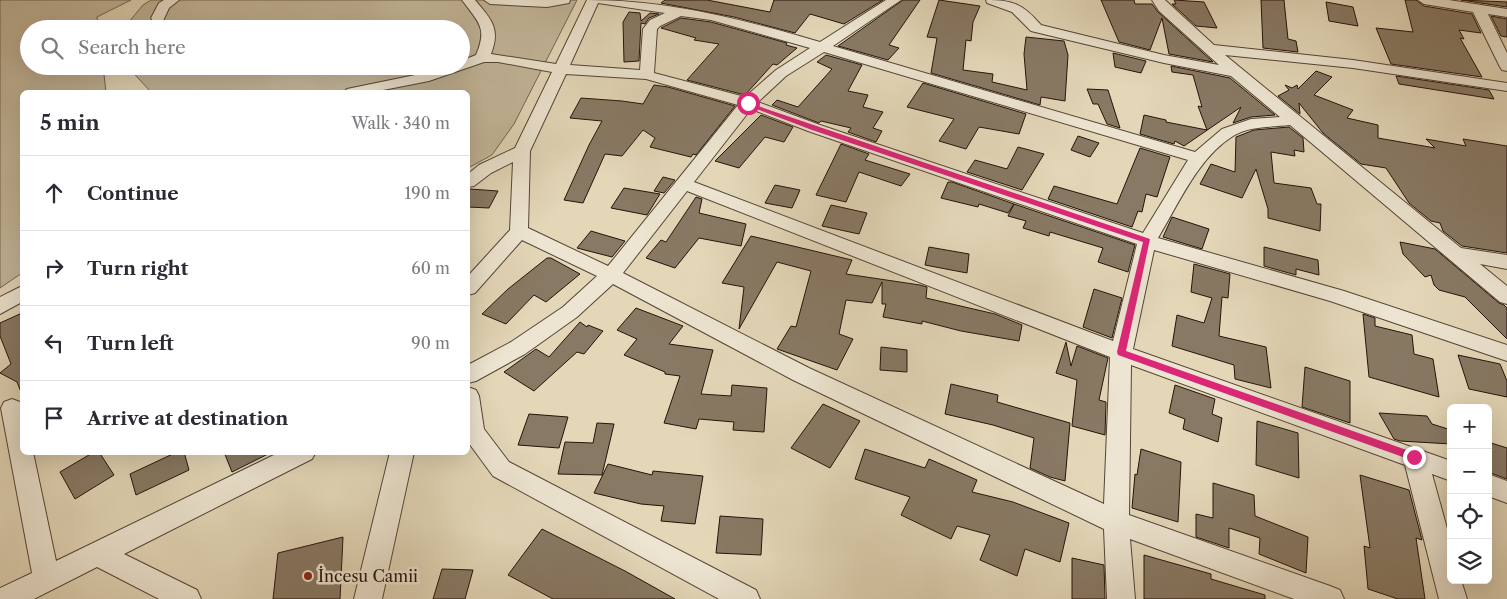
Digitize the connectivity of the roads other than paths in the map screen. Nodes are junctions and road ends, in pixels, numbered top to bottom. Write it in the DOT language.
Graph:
graph roads {
  1 [pos="173,0"];
  2 [pos="468,0"];
  3 [pos="485,0"];
  4 [pos="490,0"];
  5 [pos="564,0"];
  6 [pos="594,0"];
  7 [pos="600,0"];
  8 [pos="693,0"];
  9 [pos="895,0"];
  10 [pos="992,0"];
  11 [pos="1158,0"];
  12 [pos="1424,0"];
  13 [pos="1478,8"];
  14 [pos="680,12"];
  15 [pos="1507,13"];
  16 [pos="158,18"];
  17 [pos="823,46"];
  18 [pos="1210,48"];
  19 [pos="482,58"];
  20 [pos="470,62"];
  21 [pos="1507,67"];
  22 [pos="561,69"];
  23 [pos="1236,72"];
  24 [pos="435,75"];
  25 [pos="647,75"];
  26 [pos="1507,87"];
  27 [pos="362,90"];
  28 [pos="748,103"];
  29 [pos="1294,120"];
  30 [pos="522,152"];
  31 [pos="1198,158"];
  32 [pos="470,180"];
  33 [pos="684,184"];
  34 [pos="519,231"];
  35 [pos="1147,241"];
  36 [pos="1455,254"];
  37 [pos="1507,262"];
  38 [pos="611,275"];
  39 [pos="470,286"];
  40 [pos="20,294"];
  41 [pos="1507,297"];
  42 [pos="0,307"];
  43 [pos="1121,352"];
  44 [pos="1507,353"];
  45 [pos="470,374"];
  46 [pos="12,409"];
  47 [pos="470,410"];
  48 [pos="20,449"];
  49 [pos="21,455"];
  50 [pos="298,455"];
  51 [pos="401,455"];
  52 [pos="1414,457"];
  53 [pos="1447,469"];
  54 [pos="1492,486"];
  55 [pos="1507,492"];
  56 [pos="1116,522"];
  57 [pos="97,554"];
  58 [pos="46,579"];
  59 [pos="6,599"];
  60 [pos="187,599"];
  61 [pos="368,599"];
  62 [pos="746,599"];
  63 [pos="1121,599"];
  64 [pos="1330,599"];
  65 [pos="1453,599"];
  1 -- 16 [label="street"];
  2 -- 3 [label="street"];
  2 -- 19 [label="street"];
  4 -- 5 [label="street"];
  6 -- 22 [label="street"];
  7 -- 14 [label="street"];
  8 -- 14 [label="street"];
  9 -- 17 [label="street"];
  10 -- 23 [label="street"];
  11 -- 18 [label="street"];
  12 -- 13 [label="street"];
  13 -- 15 [label="street"];
  13 -- 21 [label="street"];
  14 -- 17 [label="street"];
  14 -- 25 [label="street"];
  17 -- 28 [label="street"];
  17 -- 31 [label="street"];
  18 -- 23 [label="street"];
  18 -- 26 [label="street"];
  19 -- 20 [label="street"];
  19 -- 22 [label="street"];
  22 -- 25 [label="street"];
  22 -- 30 [label="street"];
  23 -- 29 [label="street"];
  24 -- 27 [label="street"];
  25 -- 28 [label="street"];
  28 -- 33 [label="street"];
  28 -- 35 [label="street"];
  29 -- 31 [label="street"];
  29 -- 36 [label="street"];
  30 -- 32 [label="street"];
  30 -- 34 [label="street"];
  31 -- 35 [label="street"];
  33 -- 38 [label="street"];
  33 -- 43 [label="street"];
  34 -- 38 [label="street"];
  34 -- 39 [label="street"];
  35 -- 43 [label="street"];
  35 -- 44 [label="street"];
  36 -- 37 [label="street"];
  36 -- 41 [label="street"];
  38 -- 45 [label="street"];
  38 -- 56 [label="street"];
  40 -- 42 [label="street"];
  43 -- 52 [label="street"];
  43 -- 56 [label="street"];
  46 -- 48 [label="street"];
  47 -- 62 [label="street"];
  49 -- 58 [label="street"];
  50 -- 57 [label="street"];
  51 -- 61 [label="street"];
  52 -- 53 [label="street"];
  52 -- 65 [label="street"];
  54 -- 55 [label="street"];
  56 -- 63 [label="street"];
  56 -- 64 [label="street"];
  57 -- 58 [label="street"];
  57 -- 60 [label="street"];
  58 -- 59 [label="street"];
}
